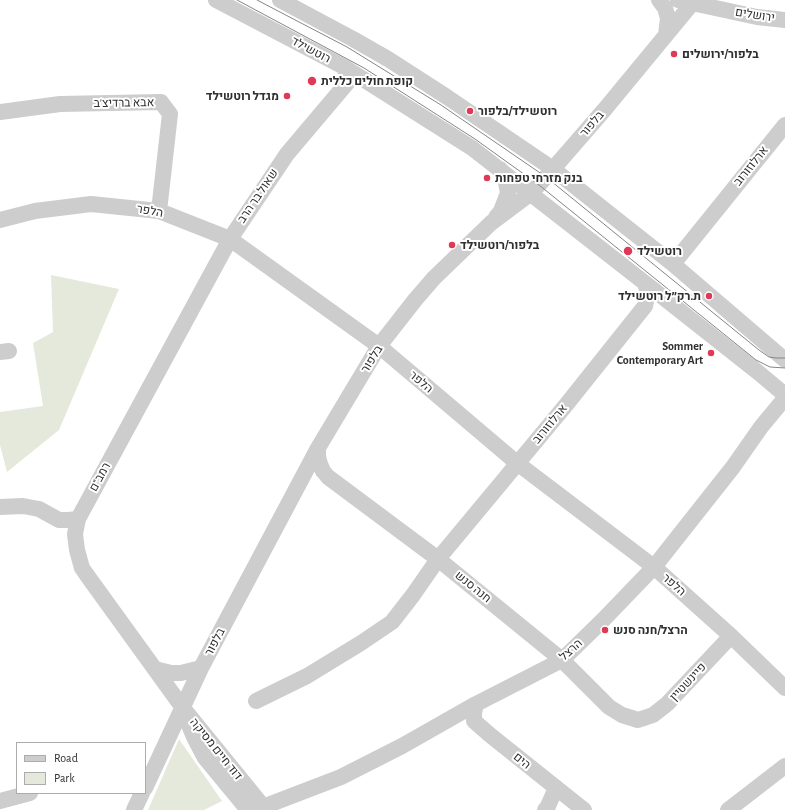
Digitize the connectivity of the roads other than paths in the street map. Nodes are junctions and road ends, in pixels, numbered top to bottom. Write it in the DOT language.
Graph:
graph roads {
  1 [pos="216,0"];
  2 [pos="280,0"];
  3 [pos="659,0"];
  4 [pos="688,1"];
  5 [pos="785,20"];
  6 [pos="666,35"];
  7 [pos="344,67"];
  8 [pos="0,112"];
  9 [pos="785,125"];
  10 [pos="499,169"];
  11 [pos="554,169"];
  12 [pos="531,193"];
  13 [pos="159,211"];
  14 [pos="0,220"];
  15 [pos="491,223"];
  16 [pos="230,239"];
  17 [pos="673,264"];
  18 [pos="645,283"];
  19 [pos="379,346"];
  20 [pos="785,360"];
  21 [pos="759,373"];
  22 [pos="785,380"];
  23 [pos="785,397"];
  24 [pos="318,448"];
  25 [pos="517,463"];
  26 [pos="0,507"];
  27 [pos="78,519"];
  28 [pos="438,559"];
  29 [pos="654,567"];
  30 [pos="731,636"];
  31 [pos="562,660"];
  32 [pos="201,668"];
  33 [pos="155,669"];
  34 [pos="785,688"];
  35 [pos="256,700"];
  36 [pos="476,704"];
  37 [pos="183,708"];
  38 [pos="638,720"];
  39 [pos="785,766"];
  40 [pos="146,786"];
  41 [pos="556,788"];
  42 [pos="26,794"];
  43 [pos="142,794"];
  44 [pos="0,801"];
  45 [pos="261,809"];
  46 [pos="134,810"];
  47 [pos="248,810"];
  48 [pos="545,810"];
  49 [pos="584,810"];
  50 [pos="728,810"];
  1 -- 7 [label="street, רוטשילד"];
  2 -- 11 [label="street"];
  3 -- 6 [label="street"];
  4 -- 5 [label="street, ירושלים"];
  4 -- 6 [label="street, בלפור"];
  6 -- 11 [label="street, בלפור"];
  7 -- 10 [label="street, רוטשילד"];
  7 -- 16 [label="street, שאול בר הרב"];
  8 -- 13 [label="street, אבא ברדיצ'ב"];
  9 -- 17 [label="street, ארלוזורוב"];
  10 -- 12 [label="street, רוטשילד"];
  10 -- 15 [label="street"];
  11 -- 12 [label="street, בלפור"];
  11 -- 17 [label="street"];
  12 -- 15 [label="street, בלפור"];
  12 -- 18 [label="street, רוטשילד"];
  13 -- 14 [label="street, הלפר"];
  13 -- 16 [label="street, הלפר"];
  15 -- 19 [label="street, בלפור"];
  16 -- 19 [label="street, הלפר"];
  16 -- 27 [label="street, רמב\"ם"];
  17 -- 20 [label="street"];
  18 -- 21 [label="street, רוטשילד"];
  18 -- 25 [label="street, ארלוזורוב"];
  19 -- 24 [label="street, בלפור"];
  19 -- 25 [label="street, הלפר"];
  21 -- 22 [label="street"];
  21 -- 23 [label="street, רוטשילד"];
  23 -- 29 [label="street, הרצל"];
  24 -- 28 [label="street, חנה סנש"];
  24 -- 32 [label="street, בלפור"];
  25 -- 28 [label="street, ארלוזורוב"];
  25 -- 29 [label="street, הלפר"];
  26 -- 27 [label="street"];
  27 -- 33 [label="street, רמב\"ם"];
  28 -- 31 [label="street, חנה סנש"];
  28 -- 35 [label="street, ארלוזורוב"];
  29 -- 30 [label="street, הלפר"];
  29 -- 31 [label="street, הרצל"];
  30 -- 34 [label="street, הלפר"];
  30 -- 38 [label="street, פיינשטיין"];
  31 -- 36 [label="street, הרצל"];
  31 -- 38 [label="street, חנה סנש"];
  32 -- 33 [label="street"];
  32 -- 37 [label="street, בלפור"];
  33 -- 37 [label="street, רמב\"ם"];
  36 -- 41 [label="street, הים"];
  36 -- 45 [label="street, הרצל"];
  37 -- 40 [label="street, בלפור"];
  37 -- 45 [label="street, דוד חיים מסיקה"];
  37 -- 47 [label="street, דוד חיים מסיקה"];
  39 -- 50 [label="street"];
  41 -- 48 [label="street"];
  41 -- 49 [label="street, הים"];
  42 -- 44 [label="street"];
  43 -- 46 [label="street"];
}
